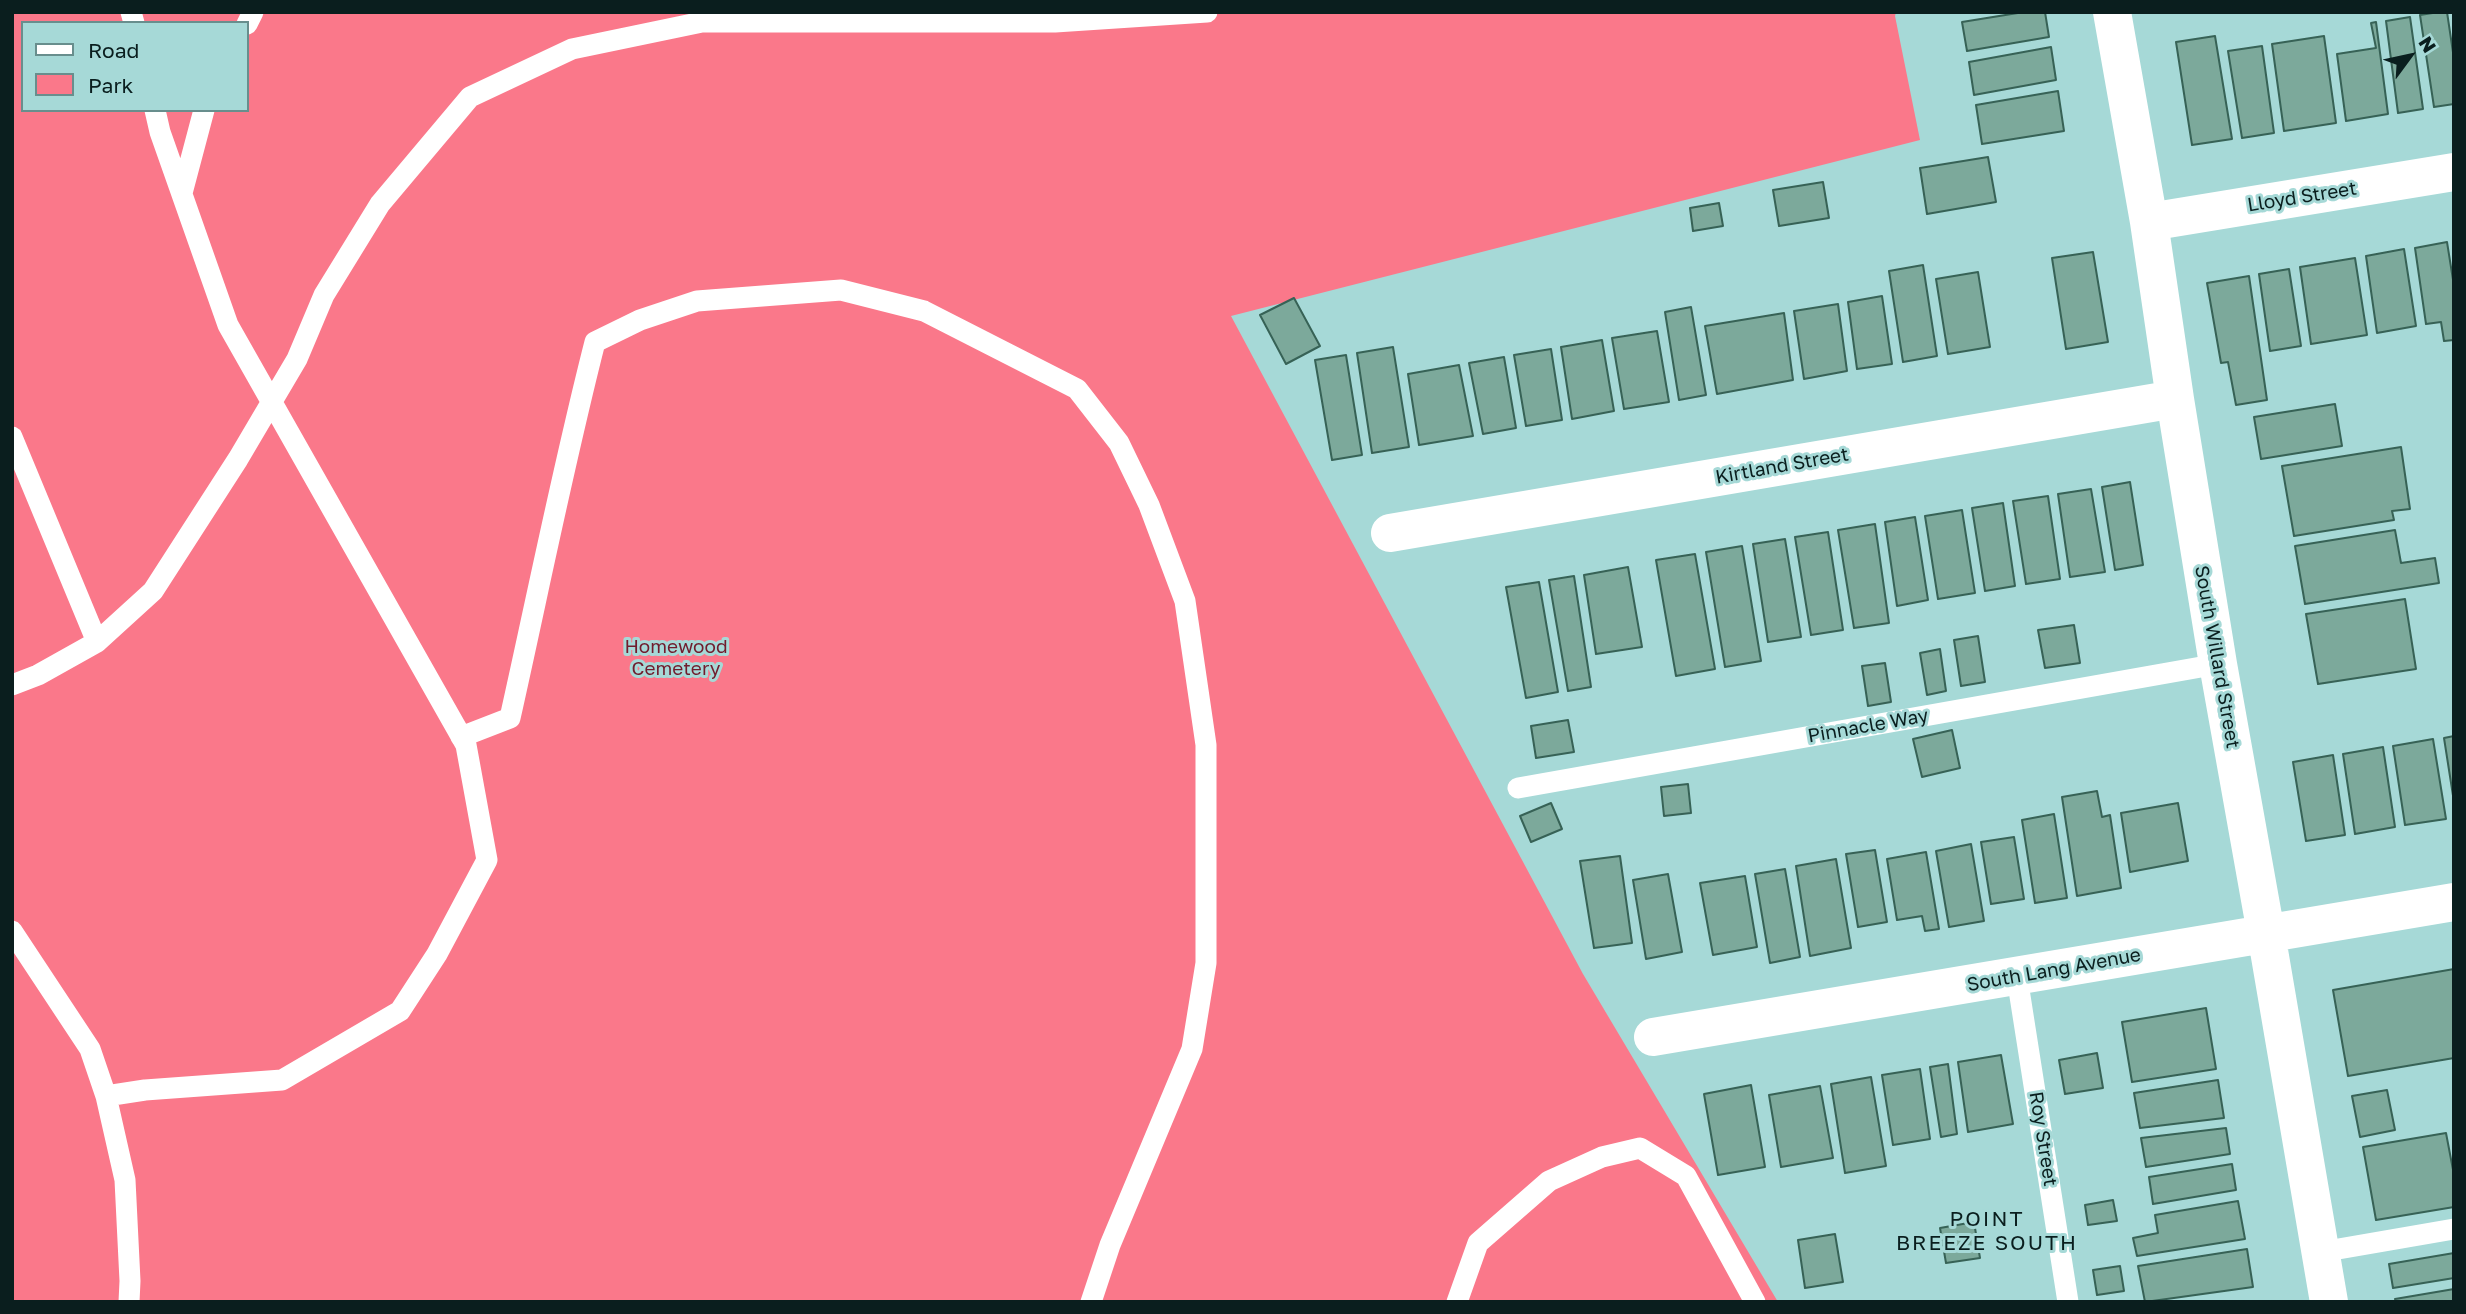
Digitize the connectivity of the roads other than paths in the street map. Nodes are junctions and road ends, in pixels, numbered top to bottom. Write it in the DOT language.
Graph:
graph roads {
  1 [pos="1207,12"];
  2 [pos="2112,12"];
  3 [pos="1055,17"];
  4 [pos="156,112"];
  5 [pos="203,112"];
  6 [pos="2454,172"];
  7 [pos="182,193"];
  8 [pos="2150,222"];
  9 [pos="2175,399"];
  10 [pos="272,400"];
  11 [pos="12,437"];
  12 [pos="1390,533"];
  13 [pos="97,642"];
  14 [pos="2218,664"];
  15 [pos="12,685"];
  16 [pos="461,737"];
  17 [pos="1517,788"];
  18 [pos="2454,902"];
  19 [pos="12,932"];
  20 [pos="2266,933"];
  21 [pos="2017,977"];
  22 [pos="1653,1037"];
  23 [pos="106,1096"];
  24 [pos="2454,1229"];
  25 [pos="2321,1252"];
  26 [pos="129,1302"];
  27 [pos="1091,1302"];
  28 [pos="1457,1302"];
  29 [pos="1755,1302"];
  30 [pos="2068,1302"];
  31 [pos="2329,1302"];
  1 -- 3 [label="lane"];
  2 -- 8 [label="street, South Willard Street"];
  3 -- 10 [label="lane"];
  4 -- 7 [label="lane"];
  5 -- 7 [label="lane"];
  6 -- 8 [label="street, Lloyd Street"];
  7 -- 10 [label="lane"];
  8 -- 9 [label="street, South Willard Street"];
  9 -- 12 [label="street, Kirtland Street"];
  9 -- 14 [label="street, South Willard Street"];
  10 -- 13 [label="lane"];
  10 -- 16 [label="lane"];
  11 -- 13 [label="lane"];
  13 -- 15 [label="lane"];
  14 -- 17 [label="lane, Pinnacle Way"];
  14 -- 20 [label="street, South Willard Street"];
  16 -- 23 [label="lane"];
  16 -- 27 [label="lane"];
  18 -- 20 [label="street, South Lang Avenue"];
  19 -- 23 [label="lane"];
  20 -- 21 [label="street, South Lang Avenue"];
  20 -- 25 [label="street, South Willard Street"];
  21 -- 22 [label="street, South Lang Avenue"];
  21 -- 30 [label="lane, Roy Street"];
  23 -- 26 [label="lane"];
  24 -- 25 [label="lane"];
  25 -- 31 [label="street, South Willard Street"];
  28 -- 29 [label="lane"];
}
